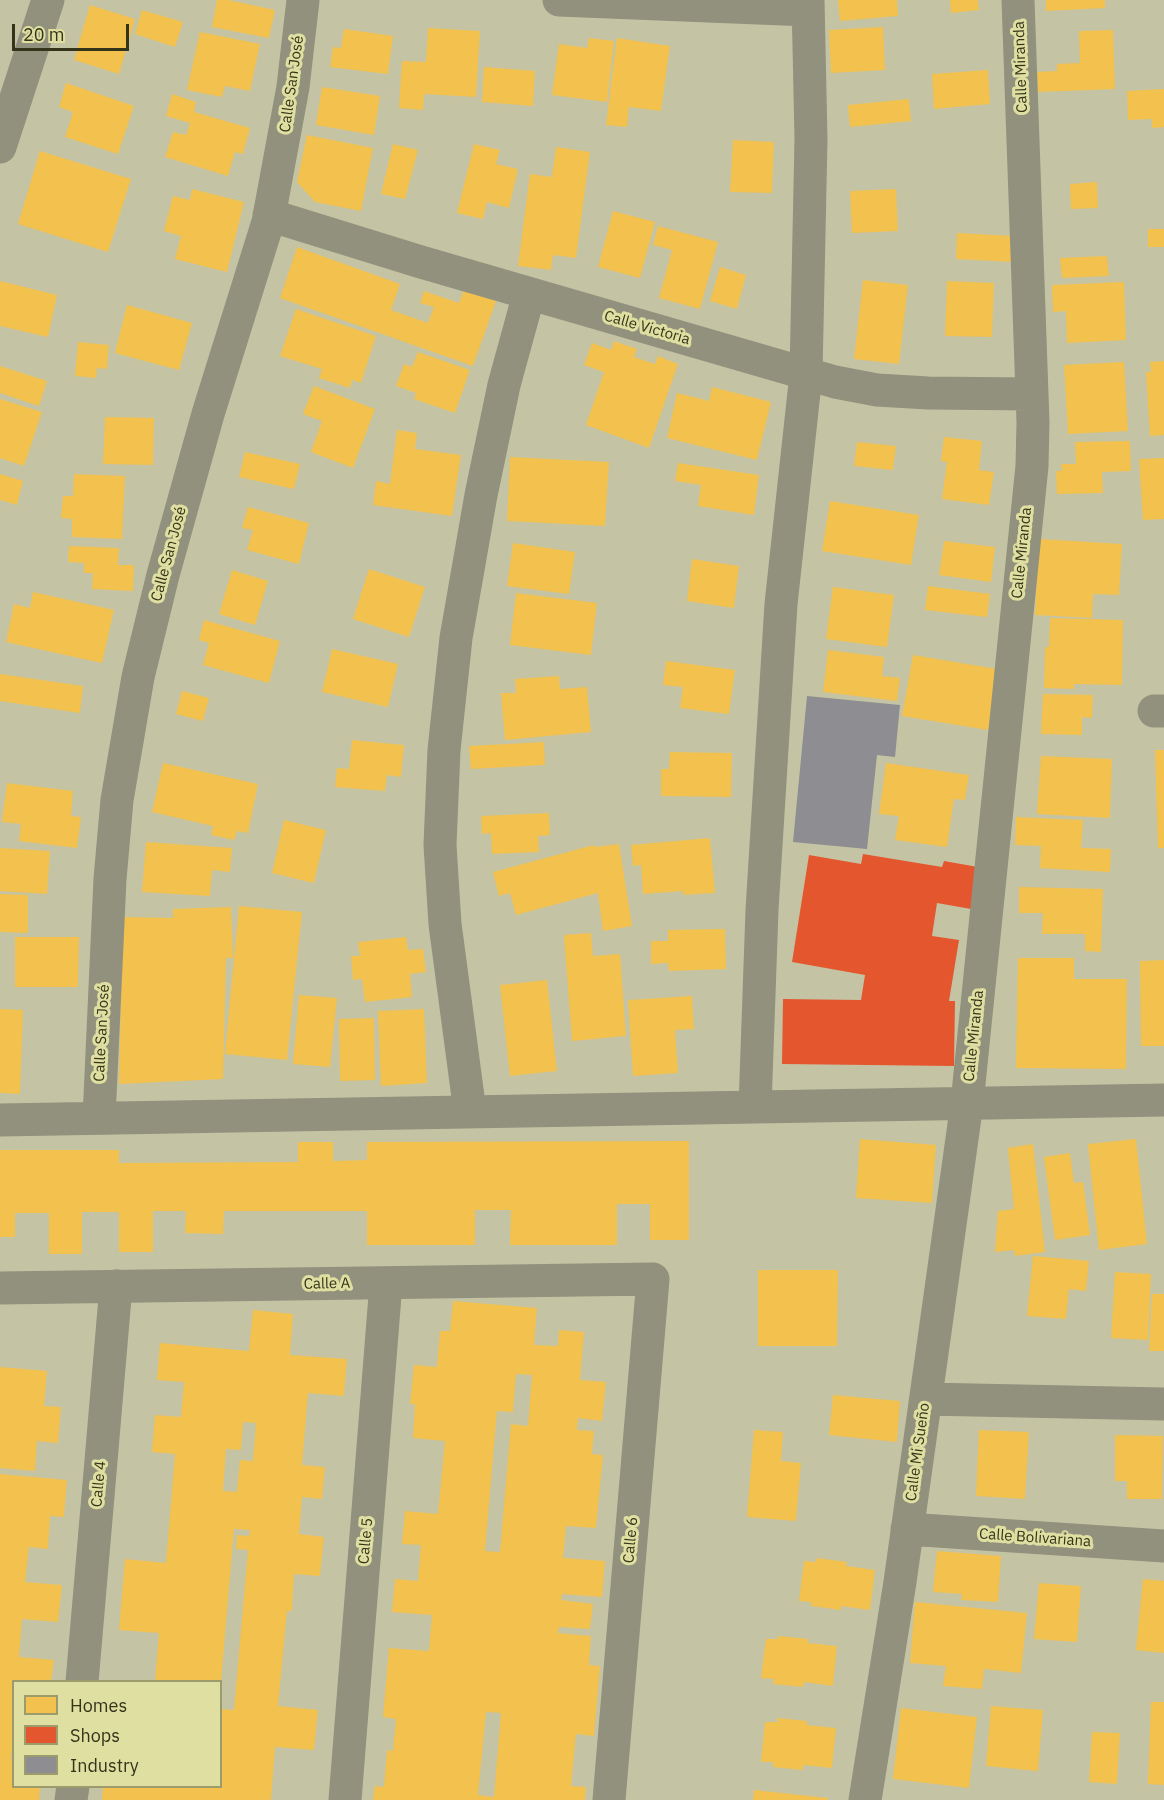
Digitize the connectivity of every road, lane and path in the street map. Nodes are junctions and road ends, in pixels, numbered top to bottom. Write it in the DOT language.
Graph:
graph roads {
  1 [pos="48,0"];
  2 [pos="303,0"];
  3 [pos="559,0"];
  4 [pos="1018,0"];
  5 [pos="808,5"];
  6 [pos="0,147"];
  7 [pos="269,215"];
  8 [pos="529,294"];
  9 [pos="806,374"];
  10 [pos="1032,394"];
  11 [pos="1164,1100"];
  12 [pos="967,1103"];
  13 [pos="755,1107"];
  14 [pos="470,1112"];
  15 [pos="99,1118"];
  16 [pos="0,1120"];
  17 [pos="653,1279"];
  18 [pos="386,1283"];
  19 [pos="116,1286"];
  20 [pos="0,1288"];
  21 [pos="926,1399"];
  22 [pos="1164,1404"];
  23 [pos="907,1529"];
  24 [pos="1164,1546"];
  25 [pos="82,1680"];
  26 [pos="345,1800"];
  27 [pos="609,1800"];
  28 [pos="868,1800"];
  1 -- 6 [label="street"];
  2 -- 7 [label="street, Calle San José"];
  3 -- 5 [label="street"];
  4 -- 10 [label="street, Calle Miranda"];
  5 -- 9 [label="street"];
  7 -- 8 [label="street, Calle Victoria"];
  7 -- 15 [label="street, Calle San José"];
  8 -- 9 [label="street, Calle Victoria"];
  8 -- 14 [label="street"];
  9 -- 10 [label="street, Calle Victoria"];
  9 -- 13 [label="street"];
  10 -- 12 [label="street, Calle Miranda"];
  11 -- 12 [label="street"];
  12 -- 13 [label="street"];
  12 -- 21 [label="street, Calle Mi Sueño"];
  13 -- 14 [label="street"];
  14 -- 15 [label="street"];
  15 -- 16 [label="street"];
  17 -- 18 [label="street, Calle A"];
  17 -- 27 [label="street, Calle 6"];
  18 -- 19 [label="street, Calle A"];
  18 -- 26 [label="street, Calle 5"];
  19 -- 20 [label="street, Calle A"];
  19 -- 25 [label="street, Calle 4"];
  21 -- 22 [label="street"];
  21 -- 23 [label="street, Calle Mi Sueño"];
  23 -- 24 [label="street, Calle Bolivariana"];
  23 -- 28 [label="street, Calle Mi Sueño"];
}
